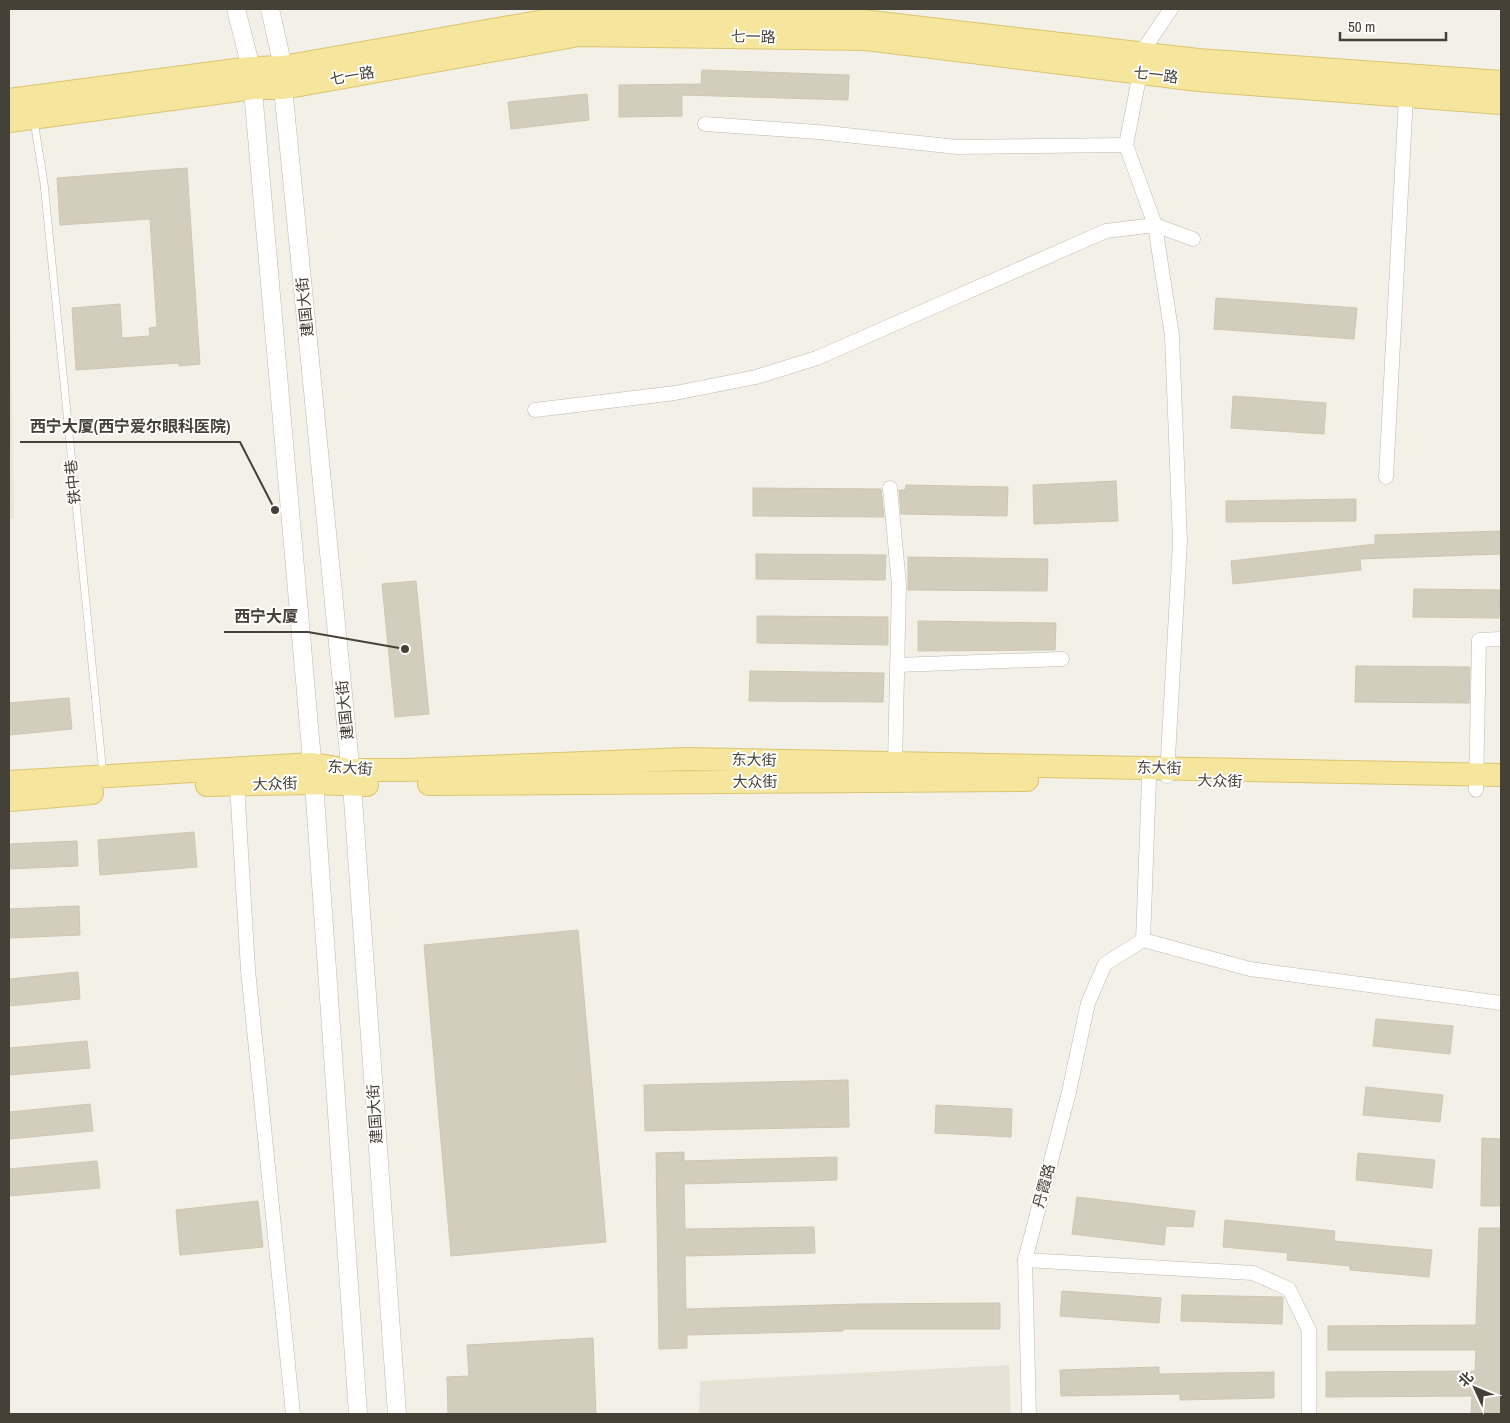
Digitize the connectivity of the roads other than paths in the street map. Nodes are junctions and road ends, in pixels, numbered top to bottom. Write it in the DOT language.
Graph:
graph roads {
  1 [pos="236,9"];
  2 [pos="270,9"];
  3 [pos="1171,9"];
  4 [pos="863,15"];
  5 [pos="1141,63"];
  6 [pos="252,78"];
  7 [pos="283,78"];
  8 [pos="1501,82"];
  9 [pos="1406,96"];
  10 [pos="9,100"];
  11 [pos="1501,103"];
  12 [pos="32,107"];
  13 [pos="9,121"];
  14 [pos="705,124"];
  15 [pos="1126,145"];
  16 [pos="1155,225"];
  17 [pos="1193,239"];
  18 [pos="535,410"];
  19 [pos="1386,477"];
  20 [pos="890,488"];
  21 [pos="1501,640"];
  22 [pos="1062,659"];
  23 [pos="897,665"];
  24 [pos="895,763"];
  25 [pos="313,774"];
  26 [pos="1161,776"];
  27 [pos="1501,776"];
  28 [pos="103,777"];
  29 [pos="352,777"];
  30 [pos="9,782"];
  31 [pos="1476,783"];
  32 [pos="237,785"];
  33 [pos="1501,790"];
  34 [pos="9,800"];
  35 [pos="1143,940"];
  36 [pos="1501,1003"];
  37 [pos="1025,1260"];
  38 [pos="293,1414"];
  39 [pos="358,1414"];
  40 [pos="396,1414"];
  41 [pos="1029,1414"];
  42 [pos="1309,1414"];
  1 -- 6 [label="street"];
  2 -- 7 [label="street, 建国大街"];
  3 -- 5 [label="street"];
  4 -- 5 [label="main road, 七一路"];
  4 -- 7 [label="main road, 七一路"];
  5 -- 7 [label="main road, 七一路"];
  5 -- 8 [label="main road, 七一路"];
  5 -- 9 [label="main road, 七一路"];
  5 -- 15 [label="street"];
  6 -- 7 [label="main road, 七一路"];
  6 -- 12 [label="main road, 七一路"];
  6 -- 25 [label="street"];
  7 -- 29 [label="street, 建国大街"];
  9 -- 11 [label="main road, 七一路"];
  9 -- 19 [label="street"];
  10 -- 12 [label="main road, 七一路"];
  12 -- 13 [label="main road, 七一路"];
  12 -- 28 [label="lane, 铁中巷"];
  14 -- 15 [label="street"];
  15 -- 16 [label="street"];
  16 -- 17 [label="street"];
  16 -- 18 [label="street"];
  16 -- 26 [label="street"];
  20 -- 23 [label="street"];
  21 -- 31 [label="street"];
  22 -- 23 [label="street"];
  23 -- 24 [label="street"];
  24 -- 26 [label="main road, 东大街"];
  24 -- 29 [label="main road, 东大街"];
  25 -- 28 [label="main road, 东大街"];
  25 -- 29 [label="main road, 东大街"];
  25 -- 32 [label="main road, 大众街"];
  25 -- 39 [label="street"];
  26 -- 29 [label="main road, 大众街"];
  26 -- 31 [label="main road, 东大街"];
  26 -- 35 [label="street"];
  27 -- 31 [label="main road, 东大街"];
  28 -- 30 [label="main road, 东大街"];
  29 -- 40 [label="street, 建国大街"];
  31 -- 33 [label="main road"];
  32 -- 34 [label="main road, 大众街"];
  32 -- 38 [label="street"];
  35 -- 36 [label="street"];
  35 -- 37 [label="street, 丹霞路"];
  37 -- 41 [label="street, 丹霞路"];
  37 -- 42 [label="street"];
}
